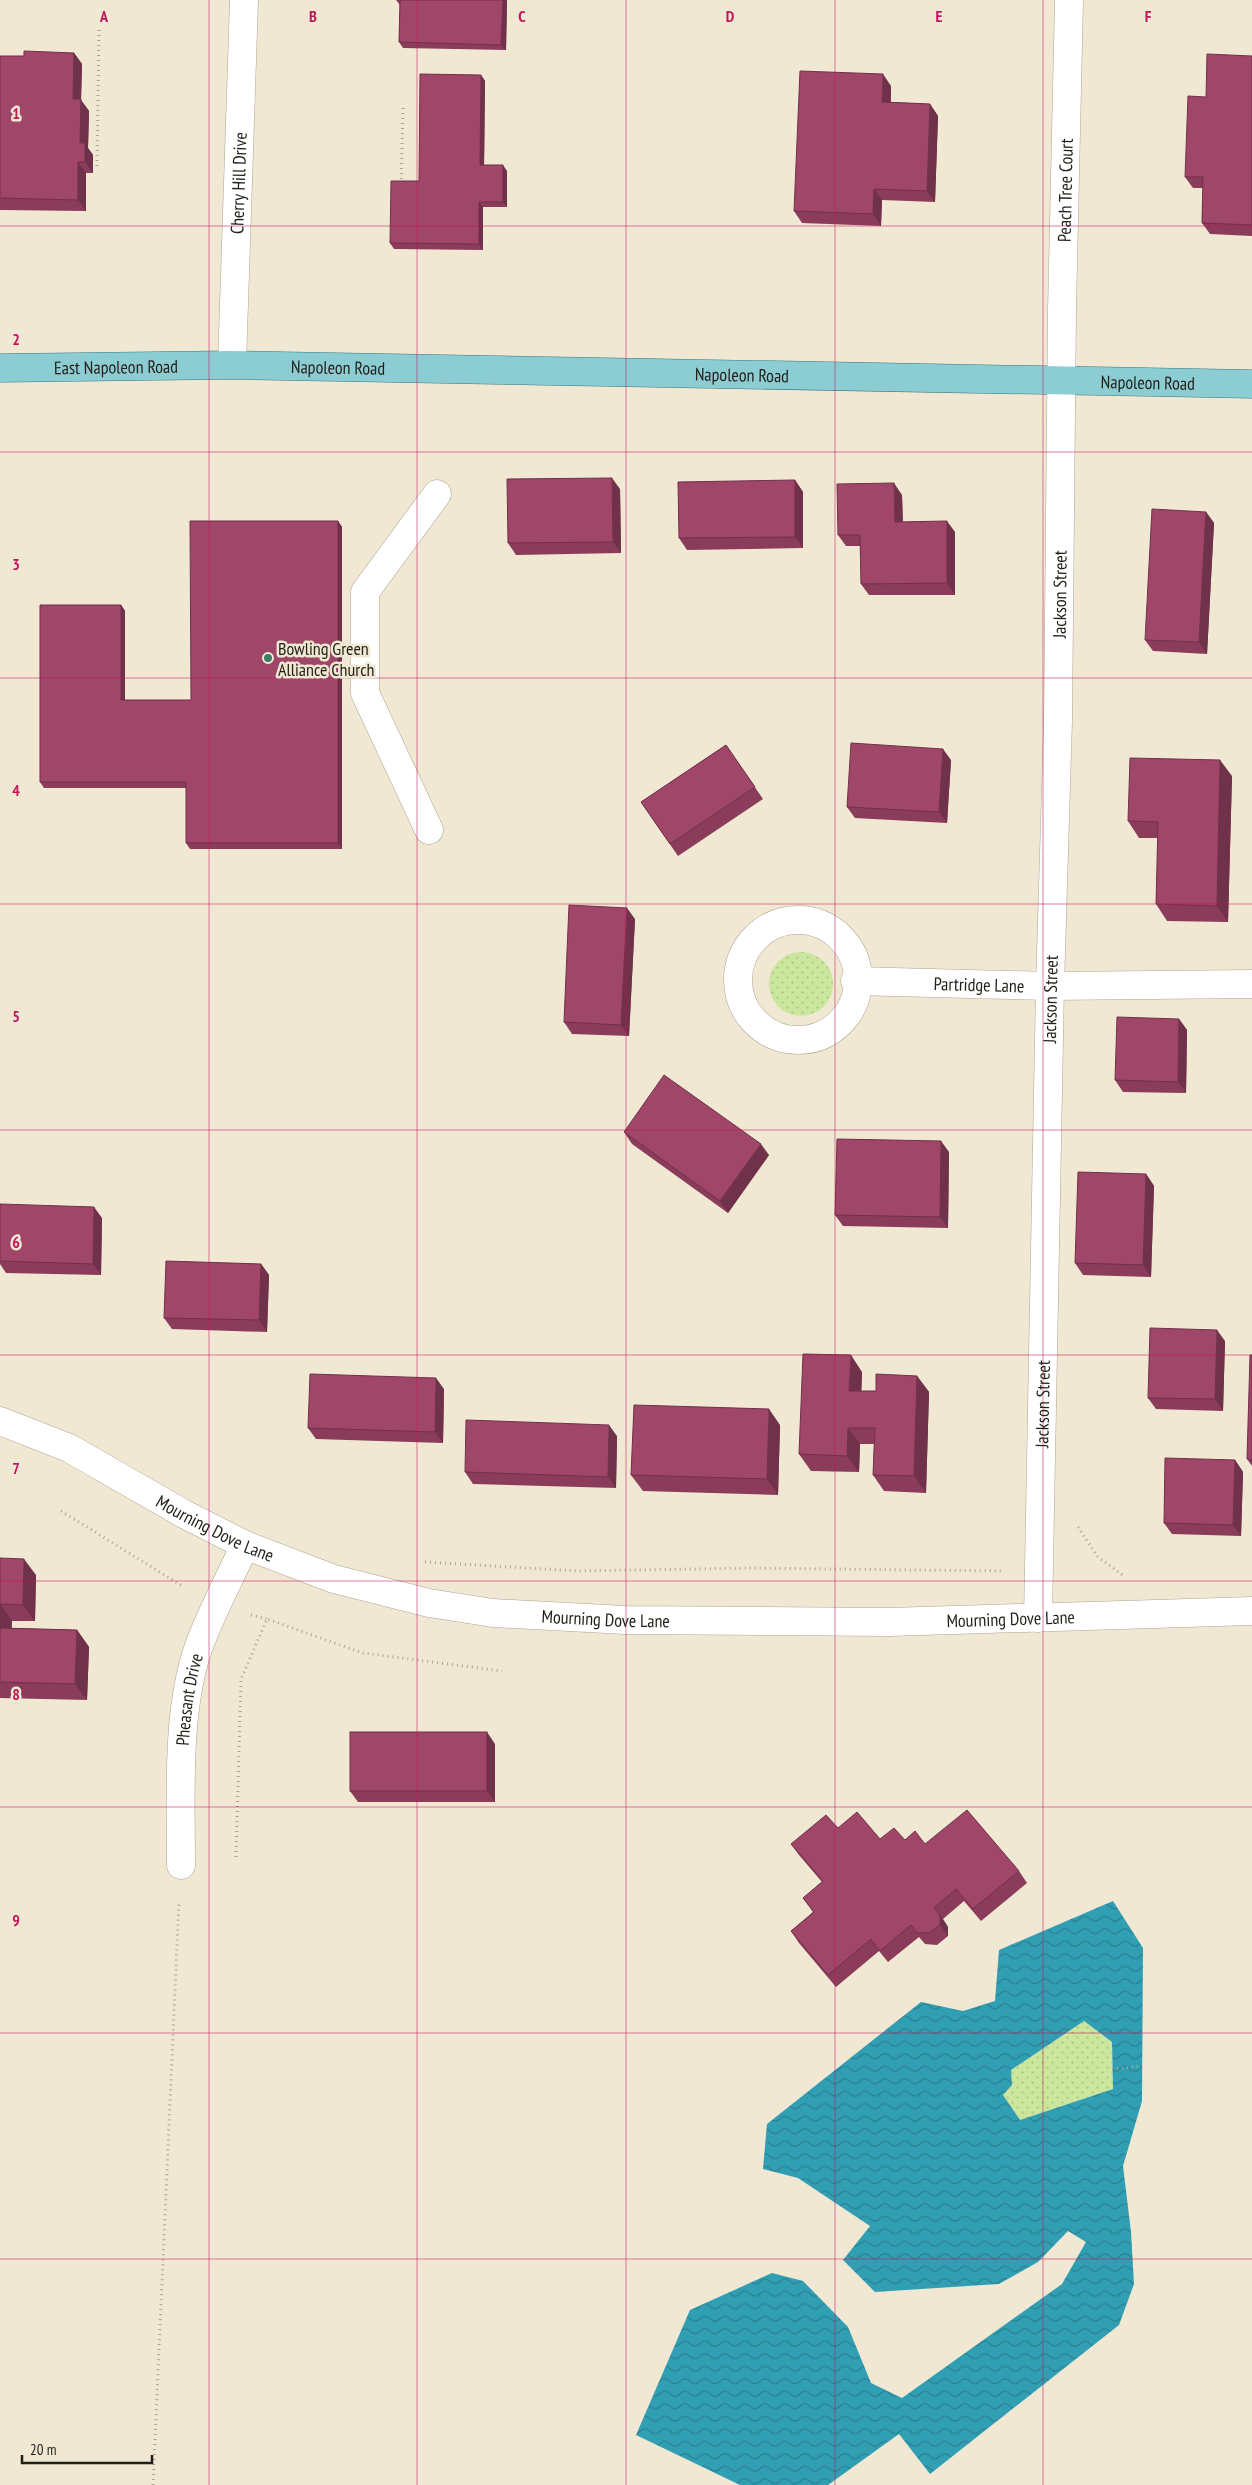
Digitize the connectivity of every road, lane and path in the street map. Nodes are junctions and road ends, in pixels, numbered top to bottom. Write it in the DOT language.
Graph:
graph roads {
  1 [pos="244,0"];
  2 [pos="1069,0"];
  3 [pos="99,30"];
  4 [pos="402,108"];
  5 [pos="97,166"];
  6 [pos="401,184"];
  7 [pos="232,365"];
  8 [pos="0,368"];
  9 [pos="1062,380"];
  10 [pos="1252,384"];
  11 [pos="437,494"];
  12 [pos="429,830"];
  13 [pos="856,981"];
  14 [pos="1252,984"];
  15 [pos="1050,986"];
  16 [pos="0,1422"];
  17 [pos="61,1511"];
  18 [pos="1077,1525"];
  19 [pos="245,1545"];
  20 [pos="1039,1572"];
  21 [pos="1125,1577"];
  22 [pos="412,1599"];
  23 [pos="217,1607"];
  24 [pos="1252,1611"];
  25 [pos="1038,1618"];
  26 [pos="267,1619"];
  27 [pos="502,1670"];
  28 [pos="236,1857"];
  29 [pos="181,1865"];
  30 [pos="1142,2066"];
  31 [pos="1112,2069"];
  32 [pos="153,2485"];
  1 -- 7 [label="street, Cherry Hill Drive"];
  2 -- 9 [label="street, Peach Tree Court"];
  3 -- 5 [label="path"];
  4 -- 6 [label="path"];
  7 -- 8 [label="main road, East Napoleon Road"];
  7 -- 9 [label="main road, Napoleon Road"];
  9 -- 10 [label="main road, Napoleon Road"];
  9 -- 15 [label="street, Jackson Street"];
  11 -- 12 [label="street"];
  13 -- 13 [label="street"];
  13 -- 15 [label="street, Partridge Lane"];
  14 -- 15 [label="street, Partridge Lane"];
  15 -- 20 [label="street, Jackson Street"];
  16 -- 19 [label="street, Mourning Dove Lane"];
  17 -- 23 [label="path"];
  18 -- 21 [label="path"];
  19 -- 22 [label="street, Mourning Dove Lane"];
  19 -- 23 [label="street, Pheasant Drive"];
  20 -- 22 [label="path"];
  20 -- 25 [label="street, Jackson Street"];
  22 -- 25 [label="street, Mourning Dove Lane"];
  23 -- 26 [label="path"];
  23 -- 29 [label="street, Pheasant Drive"];
  24 -- 25 [label="street, Mourning Dove Lane"];
  26 -- 27 [label="path"];
  26 -- 28 [label="path"];
  29 -- 32 [label="path"];
  30 -- 31 [label="path"];
}
